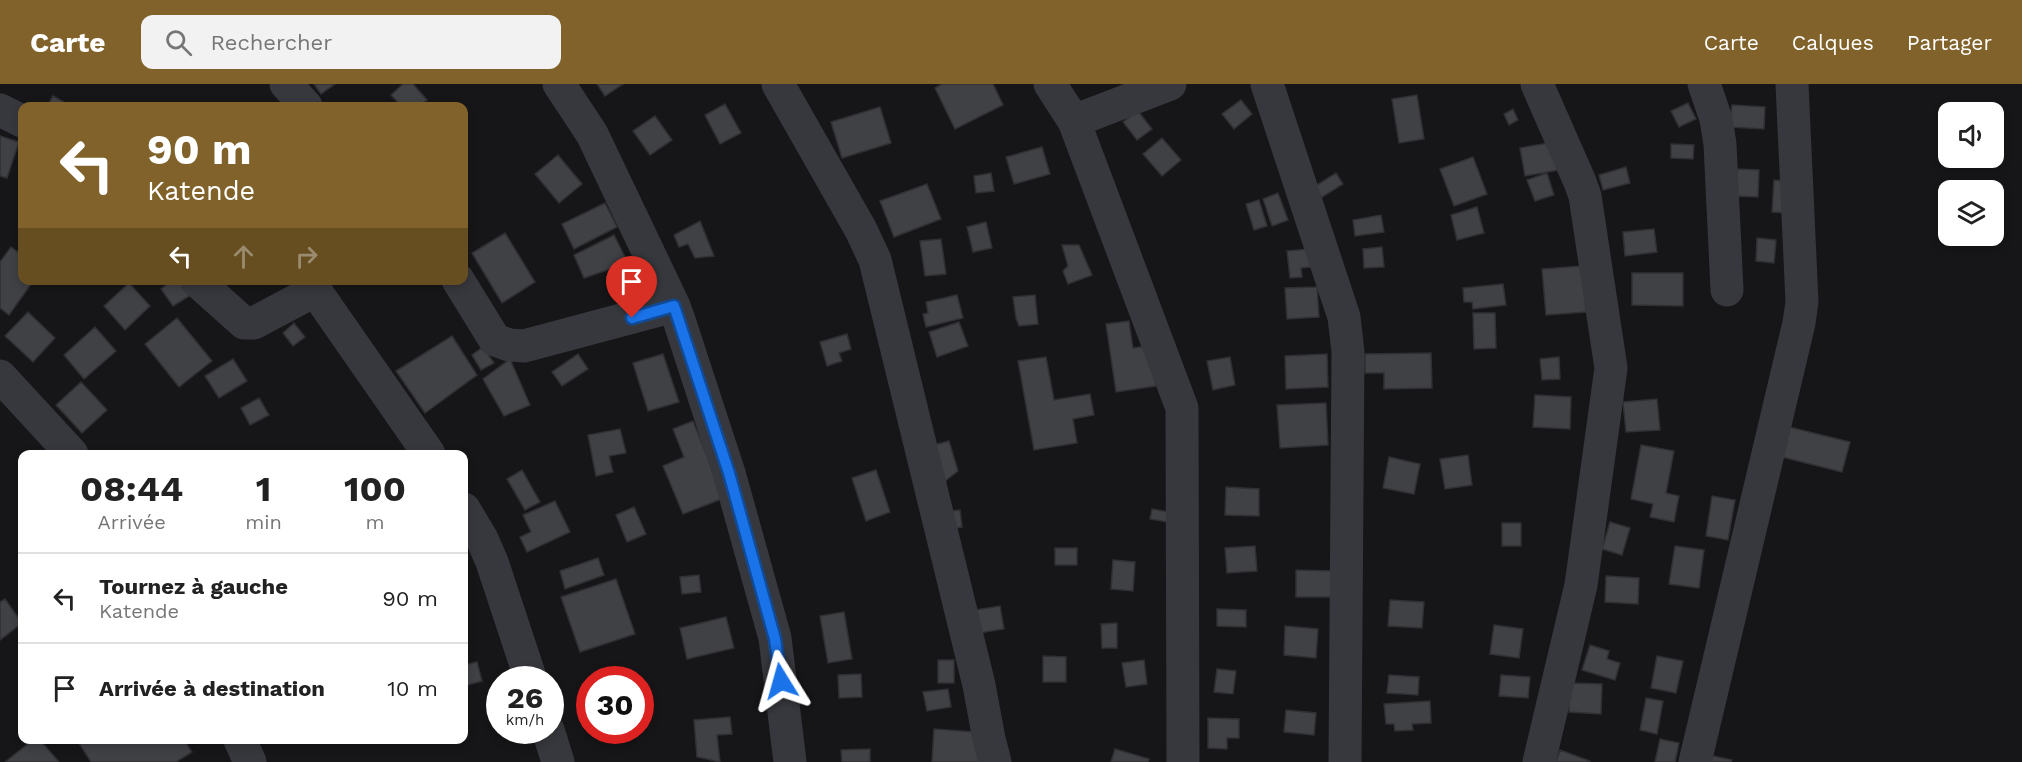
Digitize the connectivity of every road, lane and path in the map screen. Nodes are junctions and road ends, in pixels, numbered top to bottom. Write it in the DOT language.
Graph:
graph roads {
  1 [pos="286,84"];
  2 [pos="559,84"];
  3 [pos="778,84"];
  4 [pos="1050,84"];
  5 [pos="1170,84"];
  6 [pos="1267,84"];
  7 [pos="1537,84"];
  8 [pos="1704,84"];
  9 [pos="1792,84"];
  10 [pos="302,102"];
  11 [pos="0,110"];
  12 [pos="18,120"];
  13 [pos="1074,121"];
  14 [pos="202,285"];
  15 [pos="312,285"];
  16 [pos="461,285"];
  17 [pos="1727,290"];
  18 [pos="674,306"];
  19 [pos="0,376"];
  20 [pos="68,450"];
  21 [pos="426,450"];
  22 [pos="468,516"];
  23 [pos="526,666"];
  24 [pos="242,744"];
  25 [pos="552,744"];
  26 [pos="249,762"];
  27 [pos="558,762"];
  28 [pos="790,762"];
  29 [pos="995,762"];
  30 [pos="1183,762"];
  31 [pos="1345,762"];
  32 [pos="1539,762"];
  33 [pos="1695,762"];
  1 -- 10 [label="street"];
  2 -- 18 [label="street"];
  3 -- 29 [label="street"];
  4 -- 13 [label="street"];
  5 -- 13 [label="street"];
  6 -- 31 [label="street"];
  7 -- 32 [label="street"];
  8 -- 17 [label="street"];
  9 -- 33 [label="street"];
  11 -- 12 [label="street"];
  13 -- 30 [label="street"];
  14 -- 15 [label="street"];
  15 -- 21 [label="street"];
  16 -- 18 [label="street"];
  18 -- 28 [label="street"];
  19 -- 20 [label="street"];
  22 -- 23 [label="street"];
  24 -- 26 [label="street"];
  25 -- 27 [label="street"];
}
